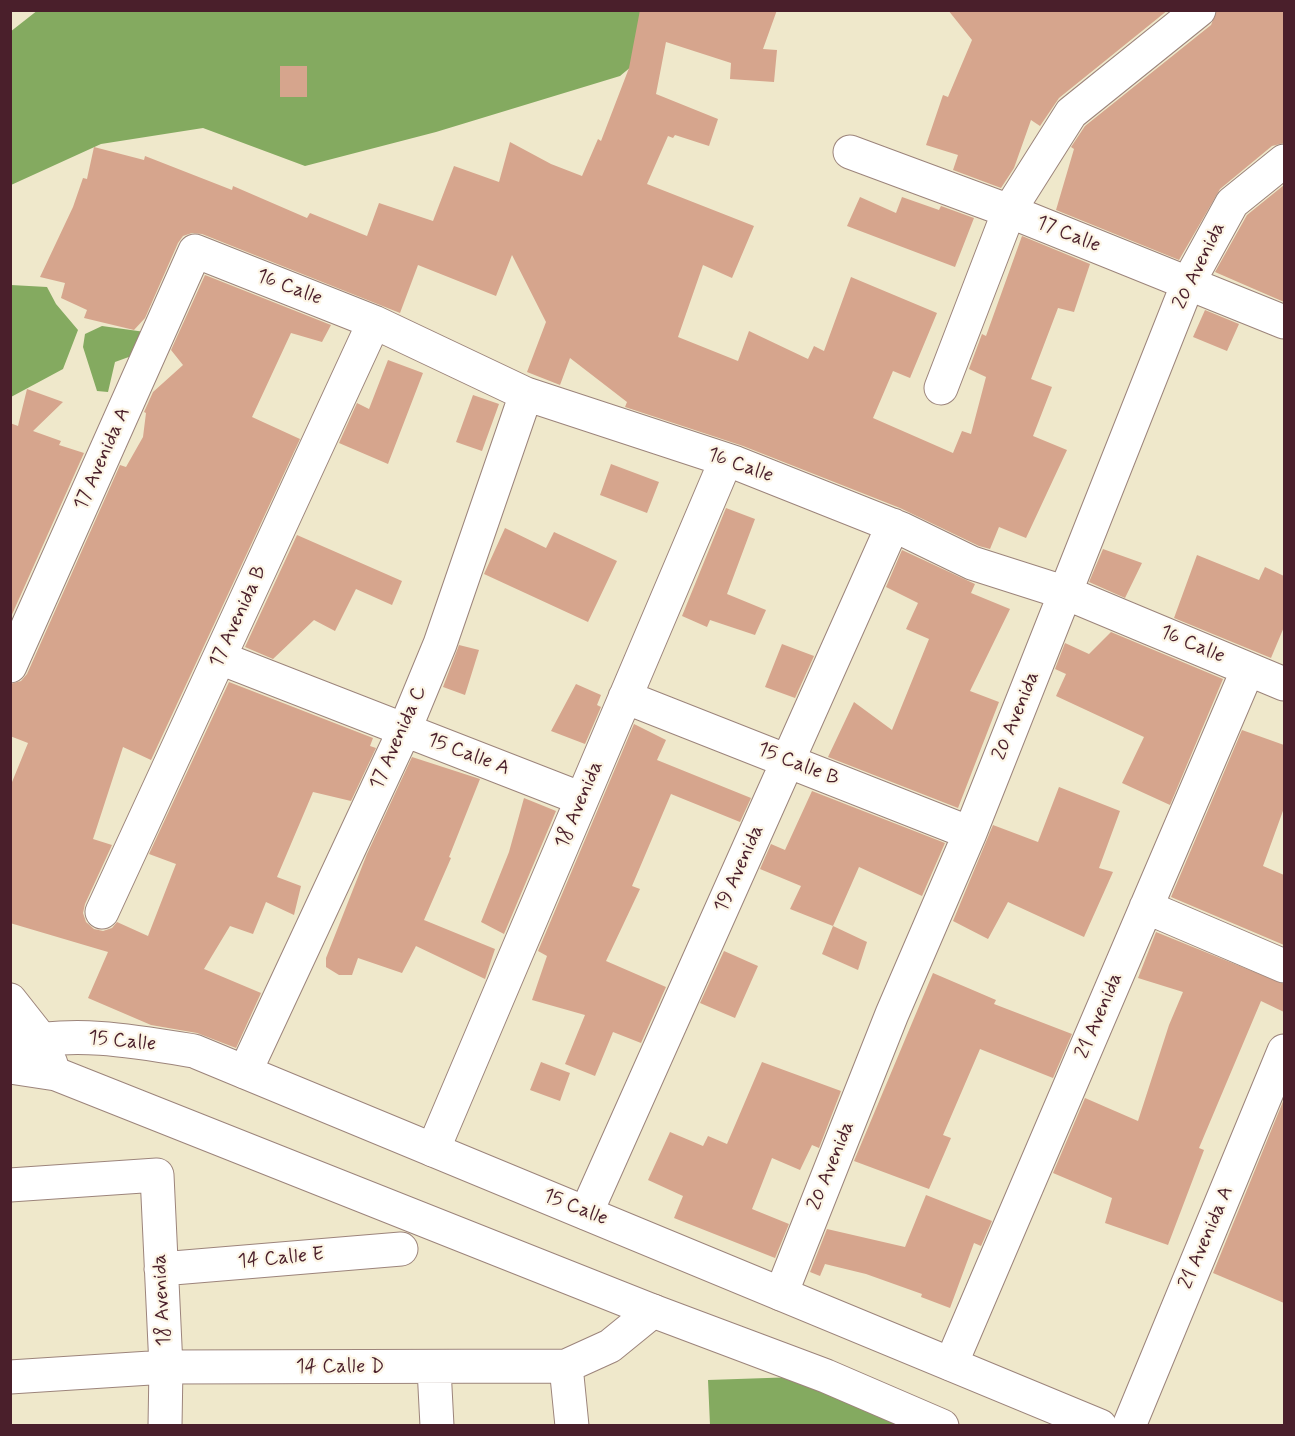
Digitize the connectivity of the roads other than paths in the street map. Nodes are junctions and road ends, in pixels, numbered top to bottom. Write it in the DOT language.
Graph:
graph roads {
  1 [pos="1199,10"];
  2 [pos="850,152"];
  3 [pos="1284,161"];
  4 [pos="1009,211"];
  5 [pos="195,251"];
  6 [pos="1188,283"];
  7 [pos="374,322"];
  8 [pos="1284,322"];
  9 [pos="941,388"];
  10 [pos="526,394"];
  11 [pos="726,460"];
  12 [pos="893,525"];
  13 [pos="1066,593"];
  14 [pos="220,658"];
  15 [pos="10,666"];
  16 [pos="1248,669"];
  17 [pos="1284,684"];
  18 [pos="625,697"];
  19 [pos="404,731"];
  20 [pos="788,761"];
  21 [pos="582,799"];
  22 [pos="970,833"];
  23 [pos="1146,907"];
  24 [pos="102,912"];
  25 [pos="1284,966"];
  26 [pos="10,1000"];
  27 [pos="25,1041"];
  28 [pos="1284,1051"];
  29 [pos="10,1067"];
  30 [pos="245,1072"];
  31 [pos="56,1074"];
  32 [pos="433,1150"];
  33 [pos="10,1185"];
  34 [pos="586,1213"];
  35 [pos="400,1249"];
  36 [pos="161,1269"];
  37 [pos="781,1294"];
  38 [pos="653,1311"];
  39 [pos="951,1364"];
  40 [pos="566,1366"];
  41 [pos="166,1367"];
  42 [pos="434,1368"];
  43 [pos="10,1377"];
  44 [pos="165,1425"];
  45 [pos="437,1425"];
  46 [pos="572,1425"];
  47 [pos="942,1425"];
  48 [pos="1100,1425"];
  49 [pos="1129,1425"];
  1 -- 4 [label="street"];
  2 -- 4 [label="street, 17 Calle"];
  3 -- 6 [label="street, 20 Avenida"];
  4 -- 6 [label="street, 17 Calle"];
  4 -- 9 [label="street"];
  5 -- 7 [label="street, 16 Calle"];
  5 -- 15 [label="street, 17 Avenida A"];
  6 -- 8 [label="street, 17 Calle"];
  6 -- 13 [label="street, 20 Avenida"];
  7 -- 10 [label="street, 16 Calle"];
  7 -- 14 [label="street, 17 Avenida B"];
  10 -- 11 [label="street, 16 Calle"];
  10 -- 19 [label="street, 17 Avenida C"];
  11 -- 12 [label="street, 16 Calle"];
  11 -- 18 [label="street, 18 Avenida"];
  12 -- 13 [label="street, 16 Calle"];
  12 -- 20 [label="street, 19 Avenida"];
  13 -- 16 [label="street, 16 Calle"];
  13 -- 22 [label="street, 20 Avenida"];
  14 -- 19 [label="street, 15 Calle A"];
  14 -- 24 [label="street, 17 Avenida B"];
  16 -- 17 [label="street, 16 Calle"];
  16 -- 23 [label="street, 21 Avenida"];
  18 -- 20 [label="street, 15 Calle B"];
  18 -- 21 [label="street, 18 Avenida"];
  19 -- 21 [label="street, 15 Calle A"];
  19 -- 30 [label="street, 17 Avenida C"];
  20 -- 22 [label="street, 15 Calle B"];
  20 -- 34 [label="street, 19 Avenida"];
  21 -- 32 [label="street, 18 Avenida"];
  22 -- 37 [label="street, 20 Avenida"];
  23 -- 25 [label="street"];
  23 -- 39 [label="street, 21 Avenida"];
  26 -- 27 [label="street"];
  27 -- 30 [label="street, 15 Calle"];
  27 -- 31 [label="street"];
  28 -- 49 [label="street, 21 Avenida A"];
  29 -- 31 [label="street"];
  30 -- 32 [label="street, 15 Calle"];
  31 -- 38 [label="street"];
  32 -- 34 [label="street, 15 Calle"];
  33 -- 36 [label="street, 18 Avenida"];
  34 -- 37 [label="street, 15 Calle"];
  35 -- 36 [label="street, 14 Calle E"];
  36 -- 41 [label="street, 18 Avenida"];
  37 -- 39 [label="street, 15 Calle"];
  38 -- 40 [label="street, 14 Calle D"];
  38 -- 47 [label="street"];
  39 -- 48 [label="street, 15 Calle"];
  40 -- 42 [label="street, 14 Calle D"];
  40 -- 46 [label="street"];
  41 -- 42 [label="street, 14 Calle D"];
  41 -- 43 [label="street, 14 Calle D"];
  41 -- 44 [label="street, 18 Avenida"];
  42 -- 45 [label="street"];
}
